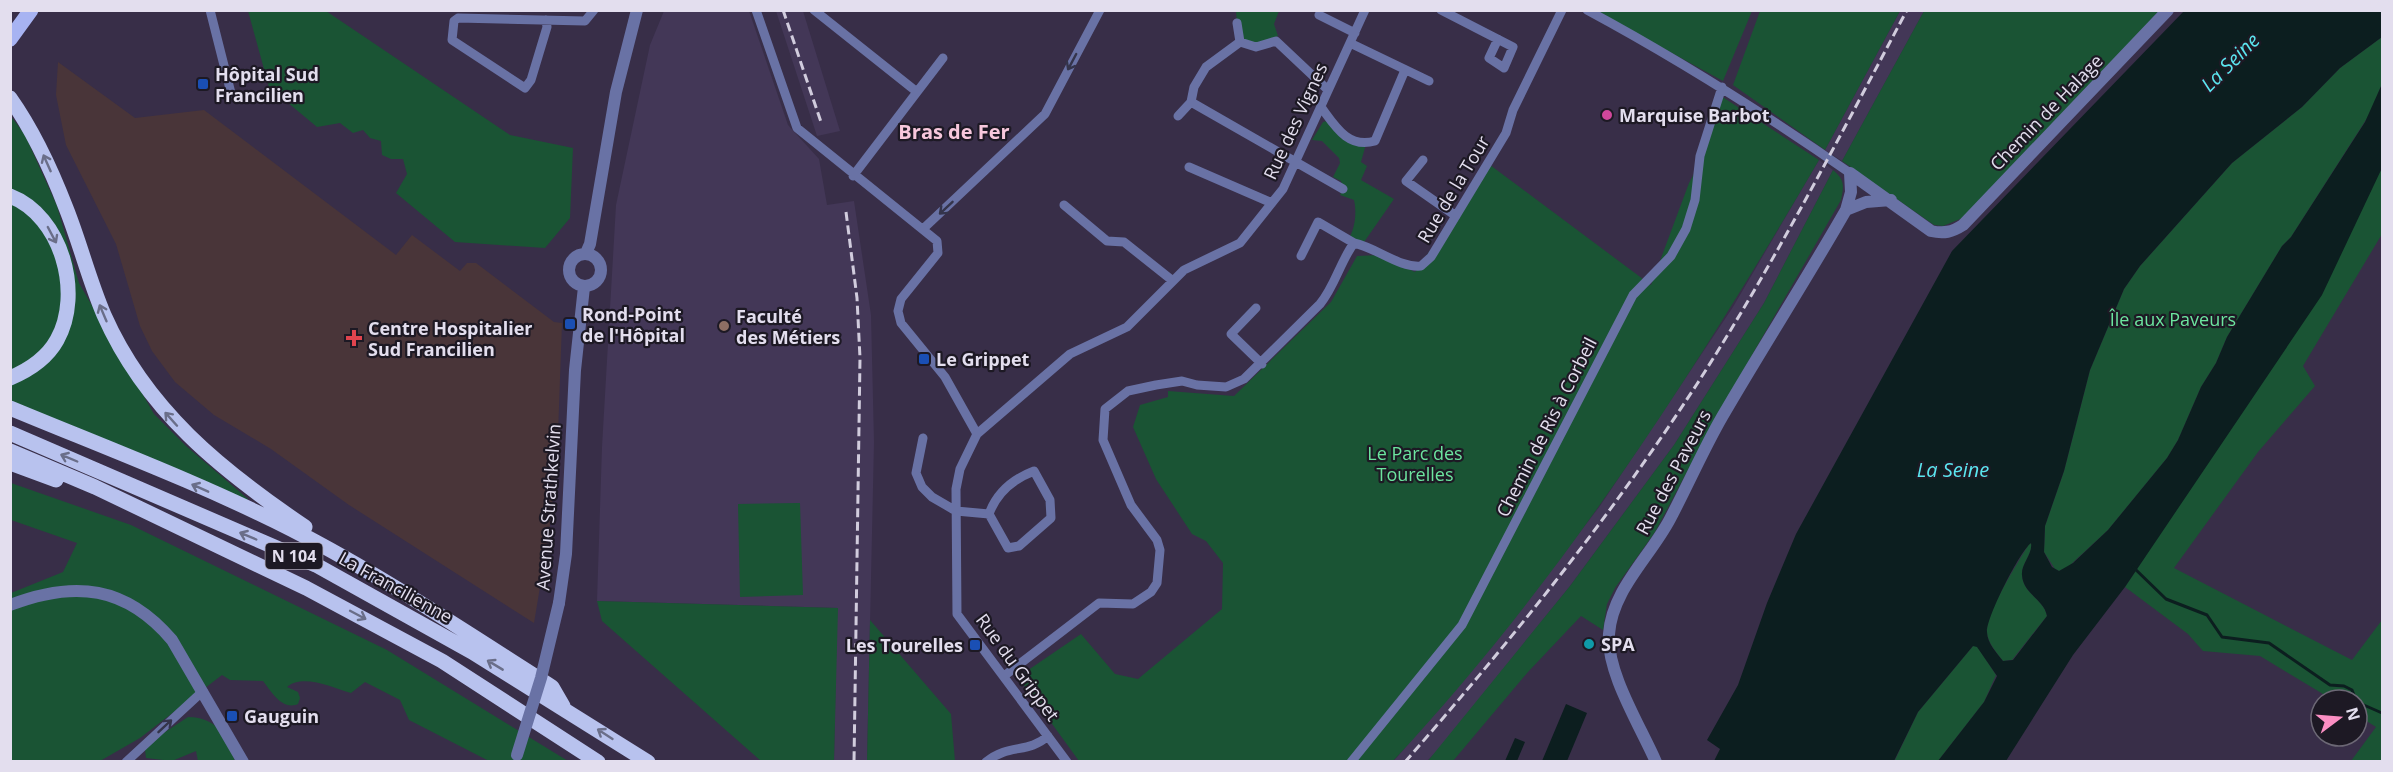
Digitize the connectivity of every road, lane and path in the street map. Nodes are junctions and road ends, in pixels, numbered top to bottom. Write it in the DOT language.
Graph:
graph roads {
  1 [pos="31,10"];
  2 [pos="210,10"];
  3 [pos="594,10"];
  4 [pos="637,10"];
  5 [pos="756,10"];
  6 [pos="814,10"];
  7 [pos="1100,10"];
  8 [pos="1365,10"];
  9 [pos="1441,10"];
  10 [pos="1562,10"];
  11 [pos="1587,10"];
  12 [pos="2168,10"];
  13 [pos="1318,15"];
  14 [pos="546,20"];
  15 [pos="1237,23"];
  16 [pos="1355,33"];
  17 [pos="10,39"];
  18 [pos="1498,39"];
  19 [pos="1240,42"];
  20 [pos="1350,43"];
  21 [pos="943,58"];
  22 [pos="1406,70"];
  23 [pos="1429,81"];
  24 [pos="1722,87"];
  25 [pos="1328,90"];
  26 [pos="917,92"];
  27 [pos="231,93"];
  28 [pos="10,98"];
  29 [pos="1191,102"];
  30 [pos="1321,107"];
  31 [pos="1178,116"];
  32 [pos="1423,160"];
  33 [pos="1294,163"];
  34 [pos="1188,167"];
  35 [pos="1850,173"];
  36 [pos="853,176"];
  37 [pos="1344,189"];
  38 [pos="10,196"];
  39 [pos="1891,200"];
  40 [pos="1272,203"];
  41 [pos="1064,205"];
  42 [pos="1846,210"];
  43 [pos="1455,216"];
  44 [pos="924,228"];
  45 [pos="1354,243"];
  46 [pos="586,254"];
  47 [pos="1301,256"];
  48 [pos="1173,281"];
  49 [pos="584,287"];
  50 [pos="1256,308"];
  51 [pos="1262,364"];
  52 [pos="10,378"];
  53 [pos="10,408"];
  54 [pos="10,433"];
  55 [pos="977,434"];
  56 [pos="923,438"];
  57 [pos="10,451"];
  58 [pos="10,463"];
  59 [pos="95,487"];
  60 [pos="956,511"];
  61 [pos="989,514"];
  62 [pos="347,559"];
  63 [pos="10,605"];
  64 [pos="1004,676"];
  65 [pos="203,691"];
  66 [pos="563,706"];
  67 [pos="1048,736"];
  68 [pos="516,758"];
  69 [pos="126,762"];
  70 [pos="243,762"];
  71 [pos="598,762"];
  72 [pos="648,762"];
  73 [pos="986,762"];
  74 [pos="1067,762"];
  75 [pos="1351,762"];
  76 [pos="1656,762"];
  1 -- 17 [label="main road"];
  2 -- 27 [label="street"];
  3 -- 14 [label="street"];
  4 -- 46 [label="street"];
  5 -- 36 [label="street"];
  6 -- 26 [label="street"];
  7 -- 44 [label="street, one-way"];
  8 -- 16 [label="street, Rue des Vignes"];
  9 -- 18 [label="street"];
  10 -- 43 [label="street, Rue de la Tour"];
  11 -- 24 [label="street"];
  12 -- 39 [label="street, Chemin de Halage"];
  13 -- 16 [label="street"];
  14 -- 14 [label="street"];
  15 -- 19 [label="street"];
  16 -- 20 [label="street, Rue des Vignes"];
  19 -- 25 [label="street"];
  19 -- 29 [label="street"];
  20 -- 22 [label="street"];
  20 -- 25 [label="street, Rue des Vignes"];
  21 -- 26 [label="street"];
  22 -- 23 [label="street"];
  22 -- 30 [label="street"];
  24 -- 35 [label="street"];
  24 -- 75 [label="street, Chemin de Ris à Corbeil"];
  25 -- 30 [label="street, Rue des Vignes"];
  26 -- 36 [label="street"];
  62 -- 28 [label="highway, one-way"];
  29 -- 31 [label="street"];
  29 -- 33 [label="street"];
  30 -- 33 [label="street, Rue des Vignes"];
  32 -- 43 [label="street"];
  33 -- 37 [label="street"];
  33 -- 40 [label="street, Rue des Vignes"];
  34 -- 40 [label="street"];
  35 -- 39 [label="street"];
  35 -- 42 [label="street"];
  36 -- 44 [label="street"];
  38 -- 52 [label="highway, one-way"];
  39 -- 42 [label="street"];
  40 -- 48 [label="street, Rue des Vignes"];
  41 -- 48 [label="street"];
  42 -- 76 [label="street, Rue des Paveurs"];
  43 -- 45 [label="street, Rue de la Tour"];
  44 -- 55 [label="street"];
  45 -- 47 [label="street"];
  45 -- 51 [label="street"];
  46 -- 49 [label="street"];
  46 -- 49 [label="street"];
  48 -- 55 [label="street, Rue des Vignes"];
  49 -- 68 [label="street, Avenue Strathkelvin, bridge"];
  50 -- 51 [label="street"];
  51 -- 64 [label="street"];
  62 -- 53 [label="highway, one-way"];
  66 -- 54 [label="highway, La Francilienne / N 104, one-way"];
  55 -- 60 [label="street, Rue du Grippet"];
  56 -- 60 [label="street"];
  57 -- 59 [label="highway, N 104"];
  58 -- 59 [label="highway"];
  59 -- 71 [label="highway, N 104, one-way"];
  60 -- 61 [label="street"];
  60 -- 64 [label="street, Rue du Grippet"];
  61 -- 61 [label="street"];
  62 -- 66 [label="highway"];
  63 -- 65 [label="street"];
  64 -- 67 [label="street, Rue du Grippet"];
  69 -- 65 [label="street, one-way"];
  65 -- 70 [label="street"];
  72 -- 66 [label="highway, La Francilienne / N 104, one-way"];
  67 -- 73 [label="street, Rue du Grippet"];
  67 -- 74 [label="street, Rue du Grippet"];
}
